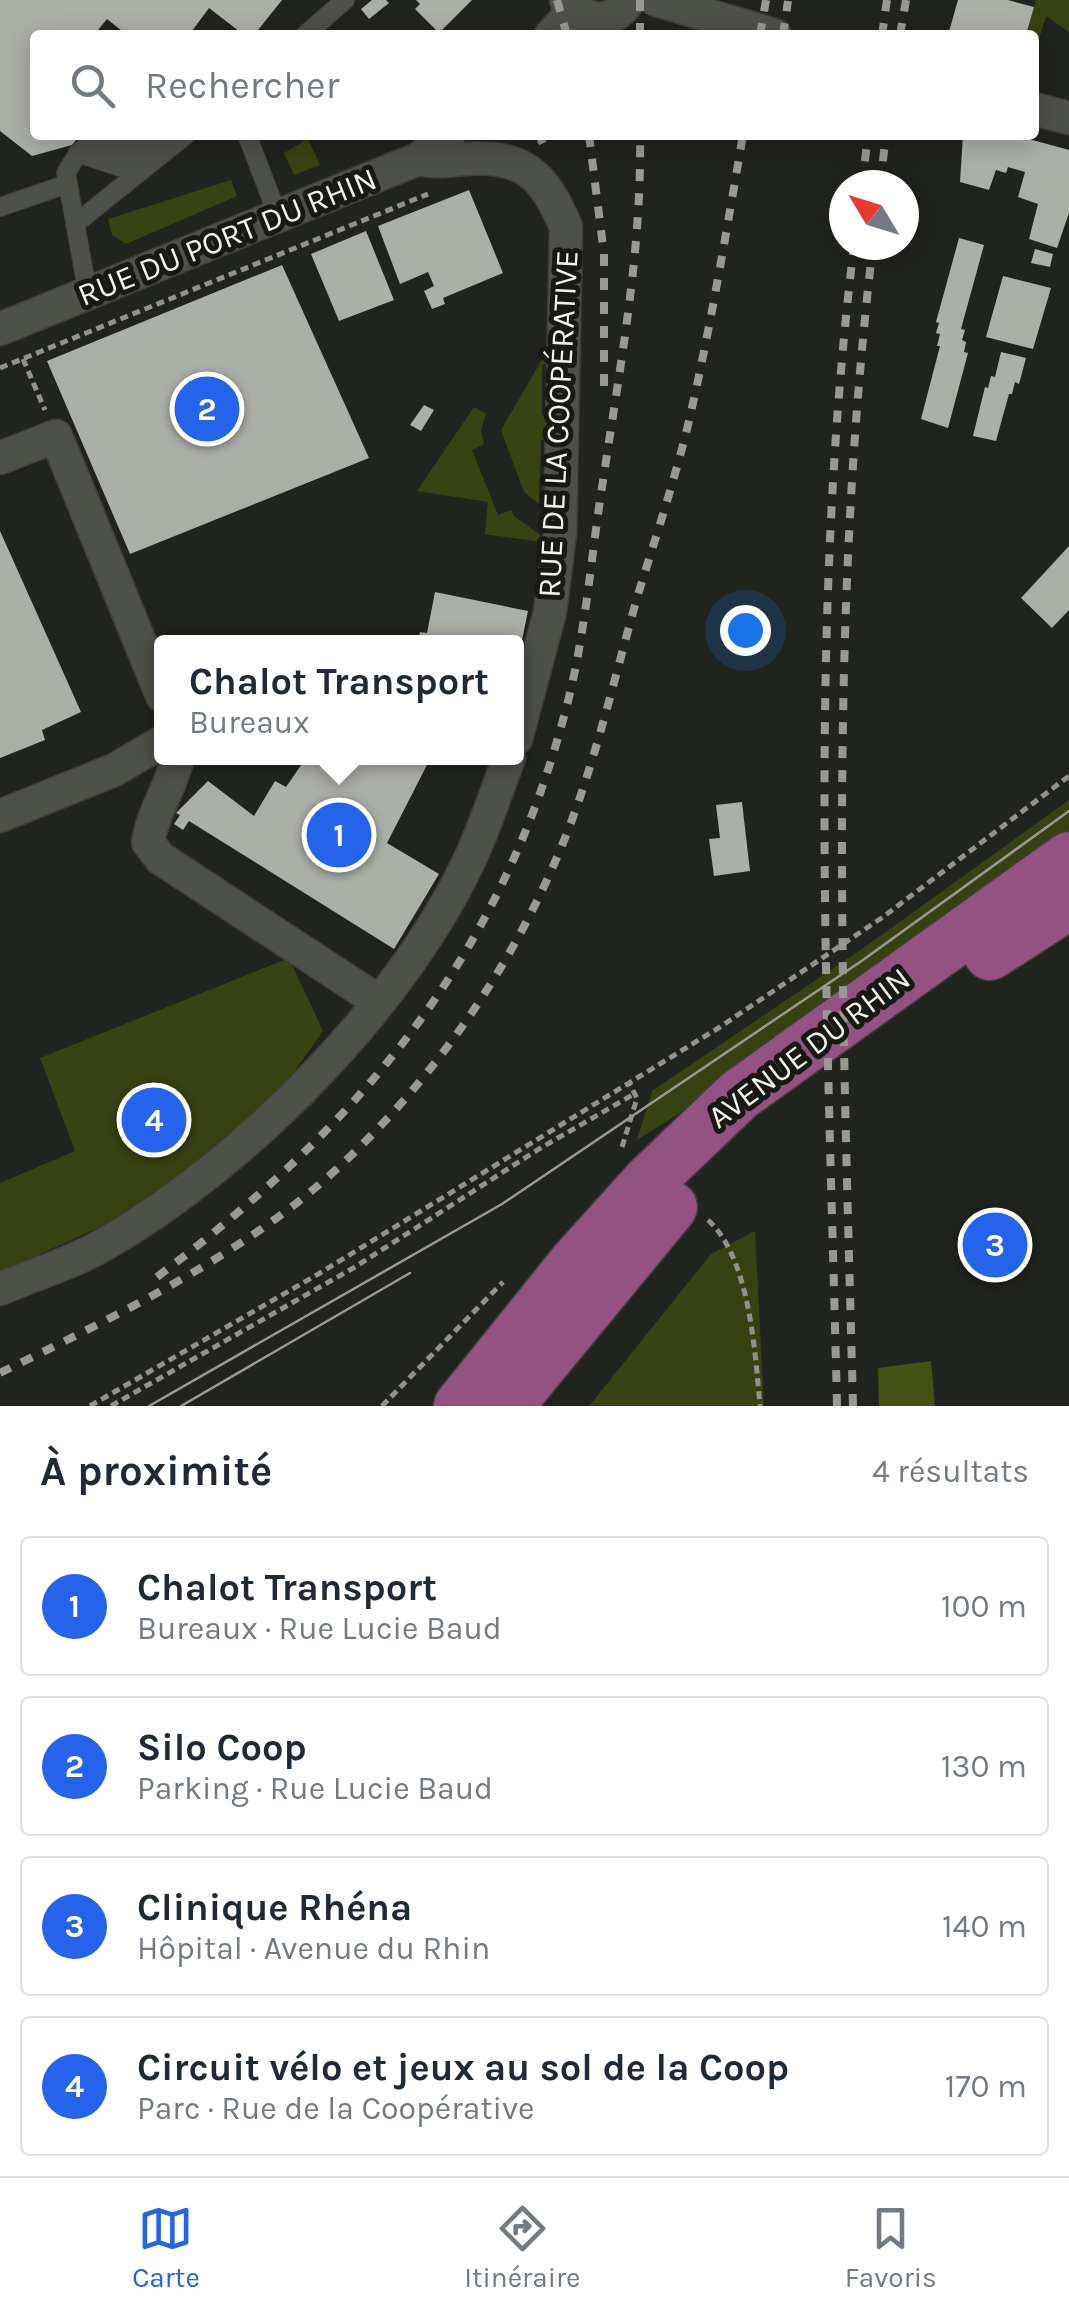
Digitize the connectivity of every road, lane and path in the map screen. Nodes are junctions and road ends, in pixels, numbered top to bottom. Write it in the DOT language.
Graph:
graph roads {
  1 [pos="346,0"];
  2 [pos="629,0"];
  3 [pos="656,0"];
  4 [pos="570,5"];
  5 [pos="311,30"];
  6 [pos="554,30"];
  7 [pos="758,30"];
  8 [pos="1039,110"];
  9 [pos="1069,118"];
  10 [pos="138,140"];
  11 [pos="249,140"];
  12 [pos="443,140"];
  13 [pos="89,143"];
  14 [pos="166,149"];
  15 [pos="418,159"];
  16 [pos="67,184"];
  17 [pos="0,208"];
  18 [pos="278,216"];
  19 [pos="362,221"];
  20 [pos="75,224"];
  21 [pos="88,294"];
  22 [pos="0,329"];
  23 [pos="23,358"];
  24 [pos="0,368"];
  25 [pos="56,436"];
  26 [pos="0,458"];
  27 [pos="154,676"];
  28 [pos="524,713"];
  29 [pos="154,747"];
  30 [pos="175,765"];
  31 [pos="506,765"];
  32 [pos="1069,776"];
  33 [pos="0,816"];
  34 [pos="1069,858"];
  35 [pos="1069,903"];
  36 [pos="378,1001"];
  37 [pos="630,1085"];
  38 [pos="706,1218"];
  39 [pos="513,1272"];
  40 [pos="0,1289"];
  41 [pos="90,1406"];
  42 [pos="111,1406"];
  43 [pos="382,1406"];
  44 [pos="460,1406"];
  45 [pos="506,1406"];
  46 [pos="760,1406"];
  1 -- 5 [label="lane"];
  2 -- 4 [label="street"];
  3 -- 7 [label="street"];
  4 -- 6 [label="street"];
  8 -- 9 [label="street"];
  10 -- 14 [label="lane"];
  11 -- 18 [label="lane"];
  12 -- 15 [label="street, RUE DU PORT DU RHIN"];
  13 -- 14 [label="lane"];
  13 -- 16 [label="lane"];
  14 -- 20 [label="lane"];
  15 -- 18 [label="street, RUE DU PORT DU RHIN"];
  15 -- 28 [label="street, RUE DE LA COOPÉRATIVE"];
  16 -- 17 [label="lane"];
  16 -- 20 [label="lane"];
  18 -- 21 [label="street, RUE DU PORT DU RHIN"];
  19 -- 23 [label="path"];
  20 -- 21 [label="lane"];
  21 -- 22 [label="street, RUE DU PORT DU RHIN"];
  23 -- 24 [label="path"];
  23 -- 25 [label="path"];
  25 -- 26 [label="street"];
  25 -- 27 [label="street"];
  29 -- 33 [label="street"];
  30 -- 36 [label="street"];
  31 -- 36 [label="street"];
  32 -- 37 [label="path"];
  34 -- 44 [label="main road, AVENUE DU RHIN"];
  35 -- 45 [label="main road, AVENUE DU RHIN"];
  36 -- 40 [label="street"];
  37 -- 41 [label="path"];
  37 -- 42 [label="path"];
  38 -- 46 [label="path"];
  39 -- 43 [label="path"];
}
